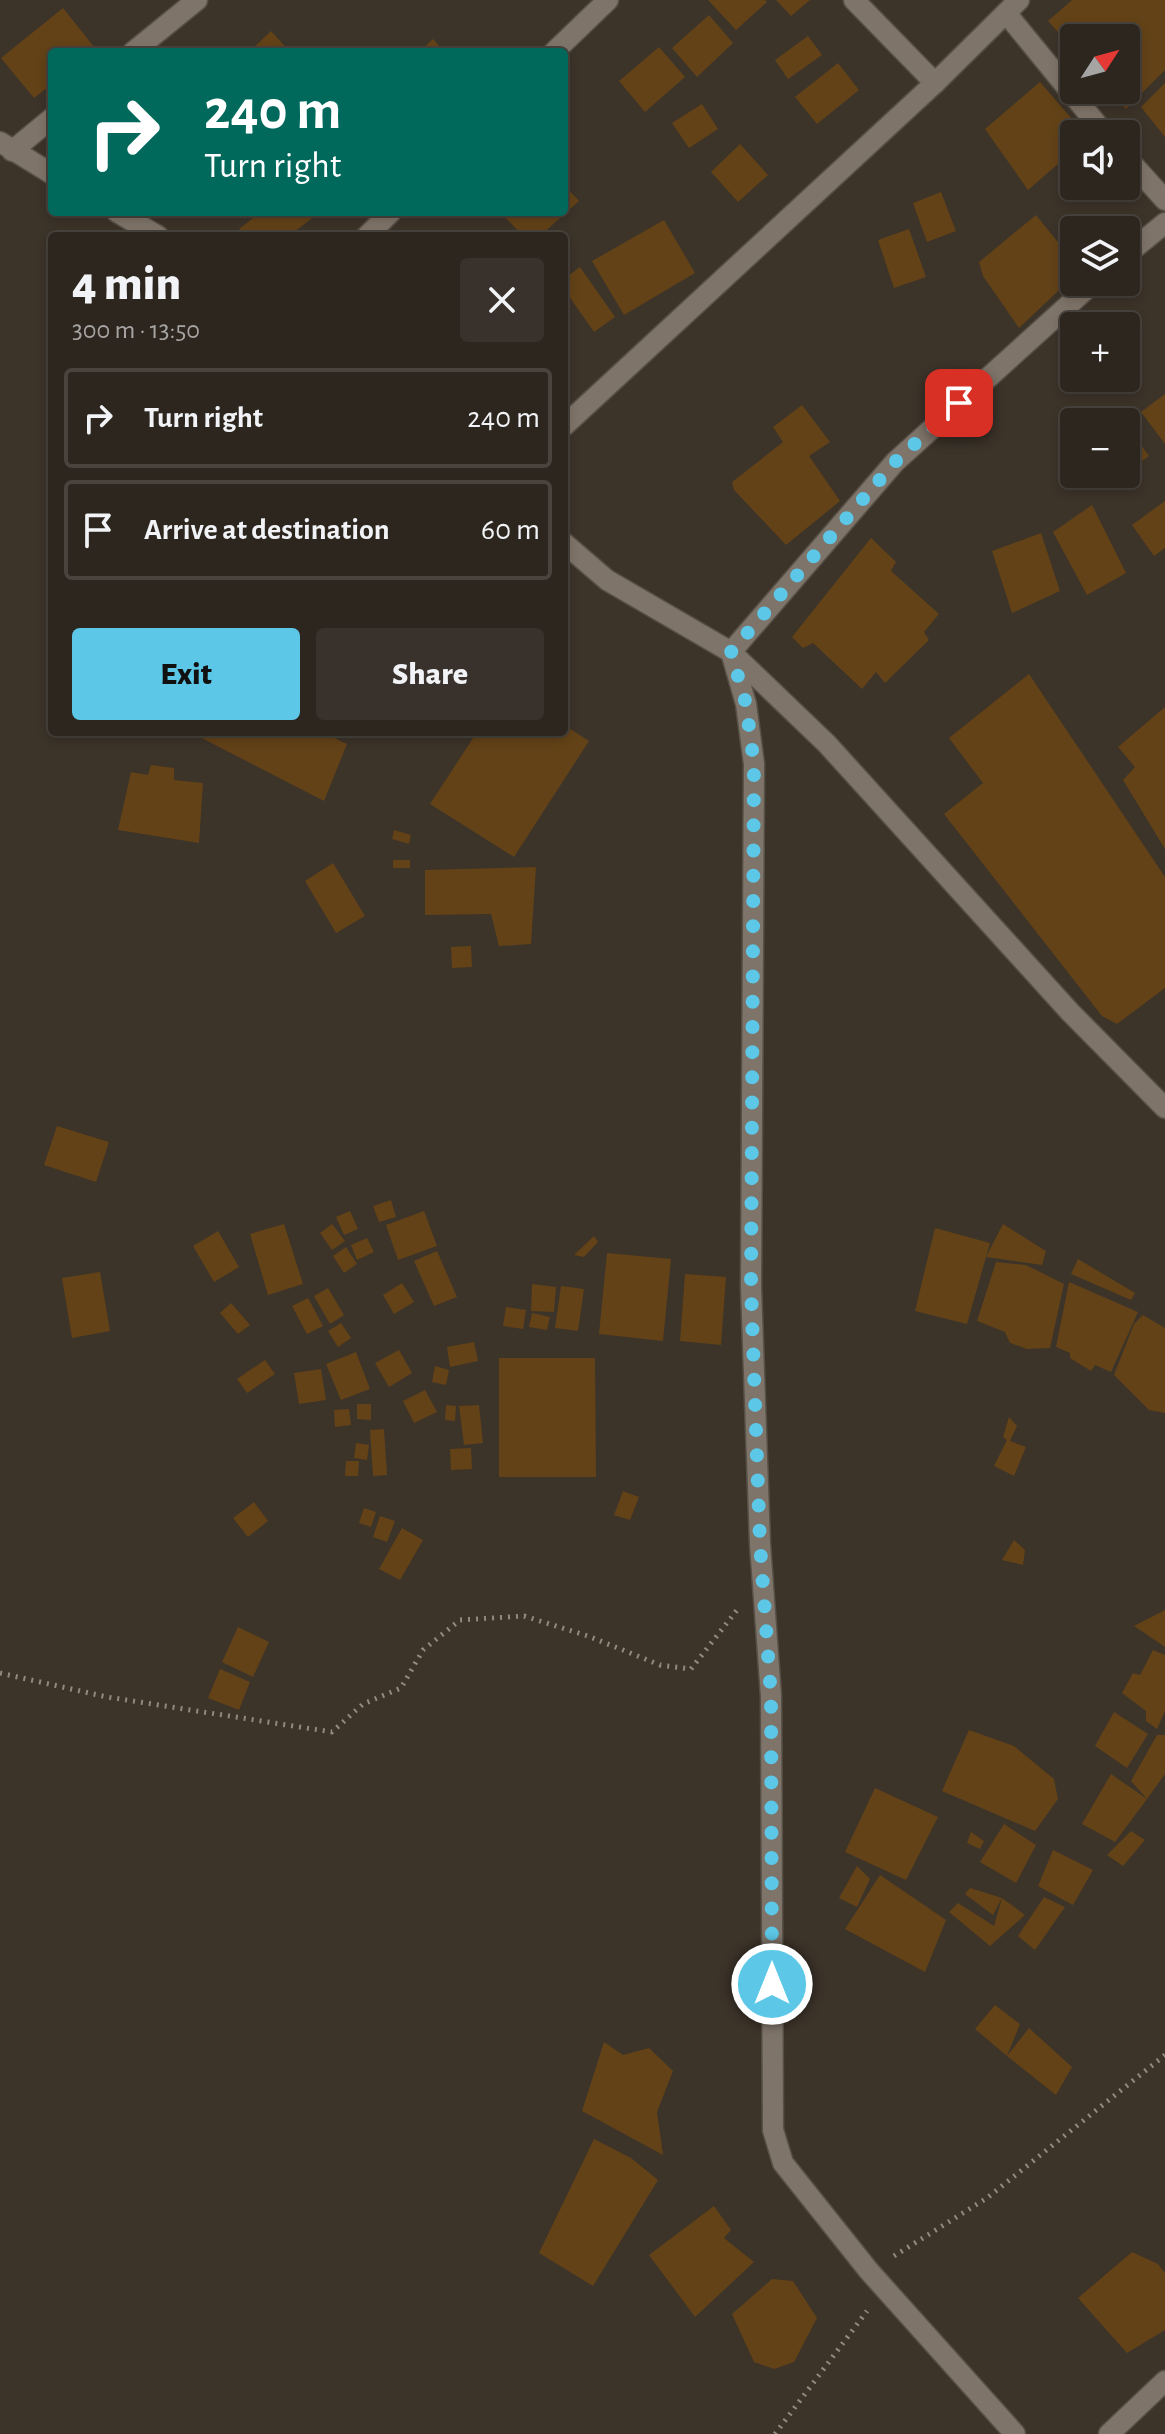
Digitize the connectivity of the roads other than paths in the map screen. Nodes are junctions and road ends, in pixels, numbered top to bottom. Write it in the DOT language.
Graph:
graph roads {
  1 [pos="197,0"];
  2 [pos="608,0"];
  3 [pos="854,0"];
  4 [pos="1012,7"];
  5 [pos="138,48"];
  6 [pos="558,48"];
  7 [pos="935,83"];
  8 [pos="48,120"];
  9 [pos="1095,120"];
  10 [pos="6,146"];
  11 [pos="48,172"];
  12 [pos="1140,172"];
  13 [pos="1165,200"];
  14 [pos="124,216"];
  15 [pos="387,216"];
  16 [pos="1165,223"];
  17 [pos="151,232"];
  18 [pos="371,232"];
  19 [pos="1140,244"];
  20 [pos="1079,296"];
  21 [pos="568,422"];
  22 [pos="568,546"];
  23 [pos="731,652"];
  24 [pos="1165,1108"];
  25 [pos="1165,2381"];
  26 [pos="1015,2434"];
  27 [pos="1109,2434"];
  1 -- 5 [label="street"];
  2 -- 6 [label="street"];
  3 -- 7 [label="street"];
  4 -- 7 [label="street"];
  4 -- 9 [label="street"];
  7 -- 21 [label="street"];
  8 -- 10 [label="street"];
  10 -- 11 [label="street"];
  12 -- 13 [label="street"];
  14 -- 17 [label="street"];
  15 -- 18 [label="street"];
  16 -- 19 [label="street"];
  20 -- 23 [label="street"];
  22 -- 23 [label="street"];
  23 -- 24 [label="street"];
  23 -- 26 [label="street"];
  25 -- 27 [label="street"];
}
